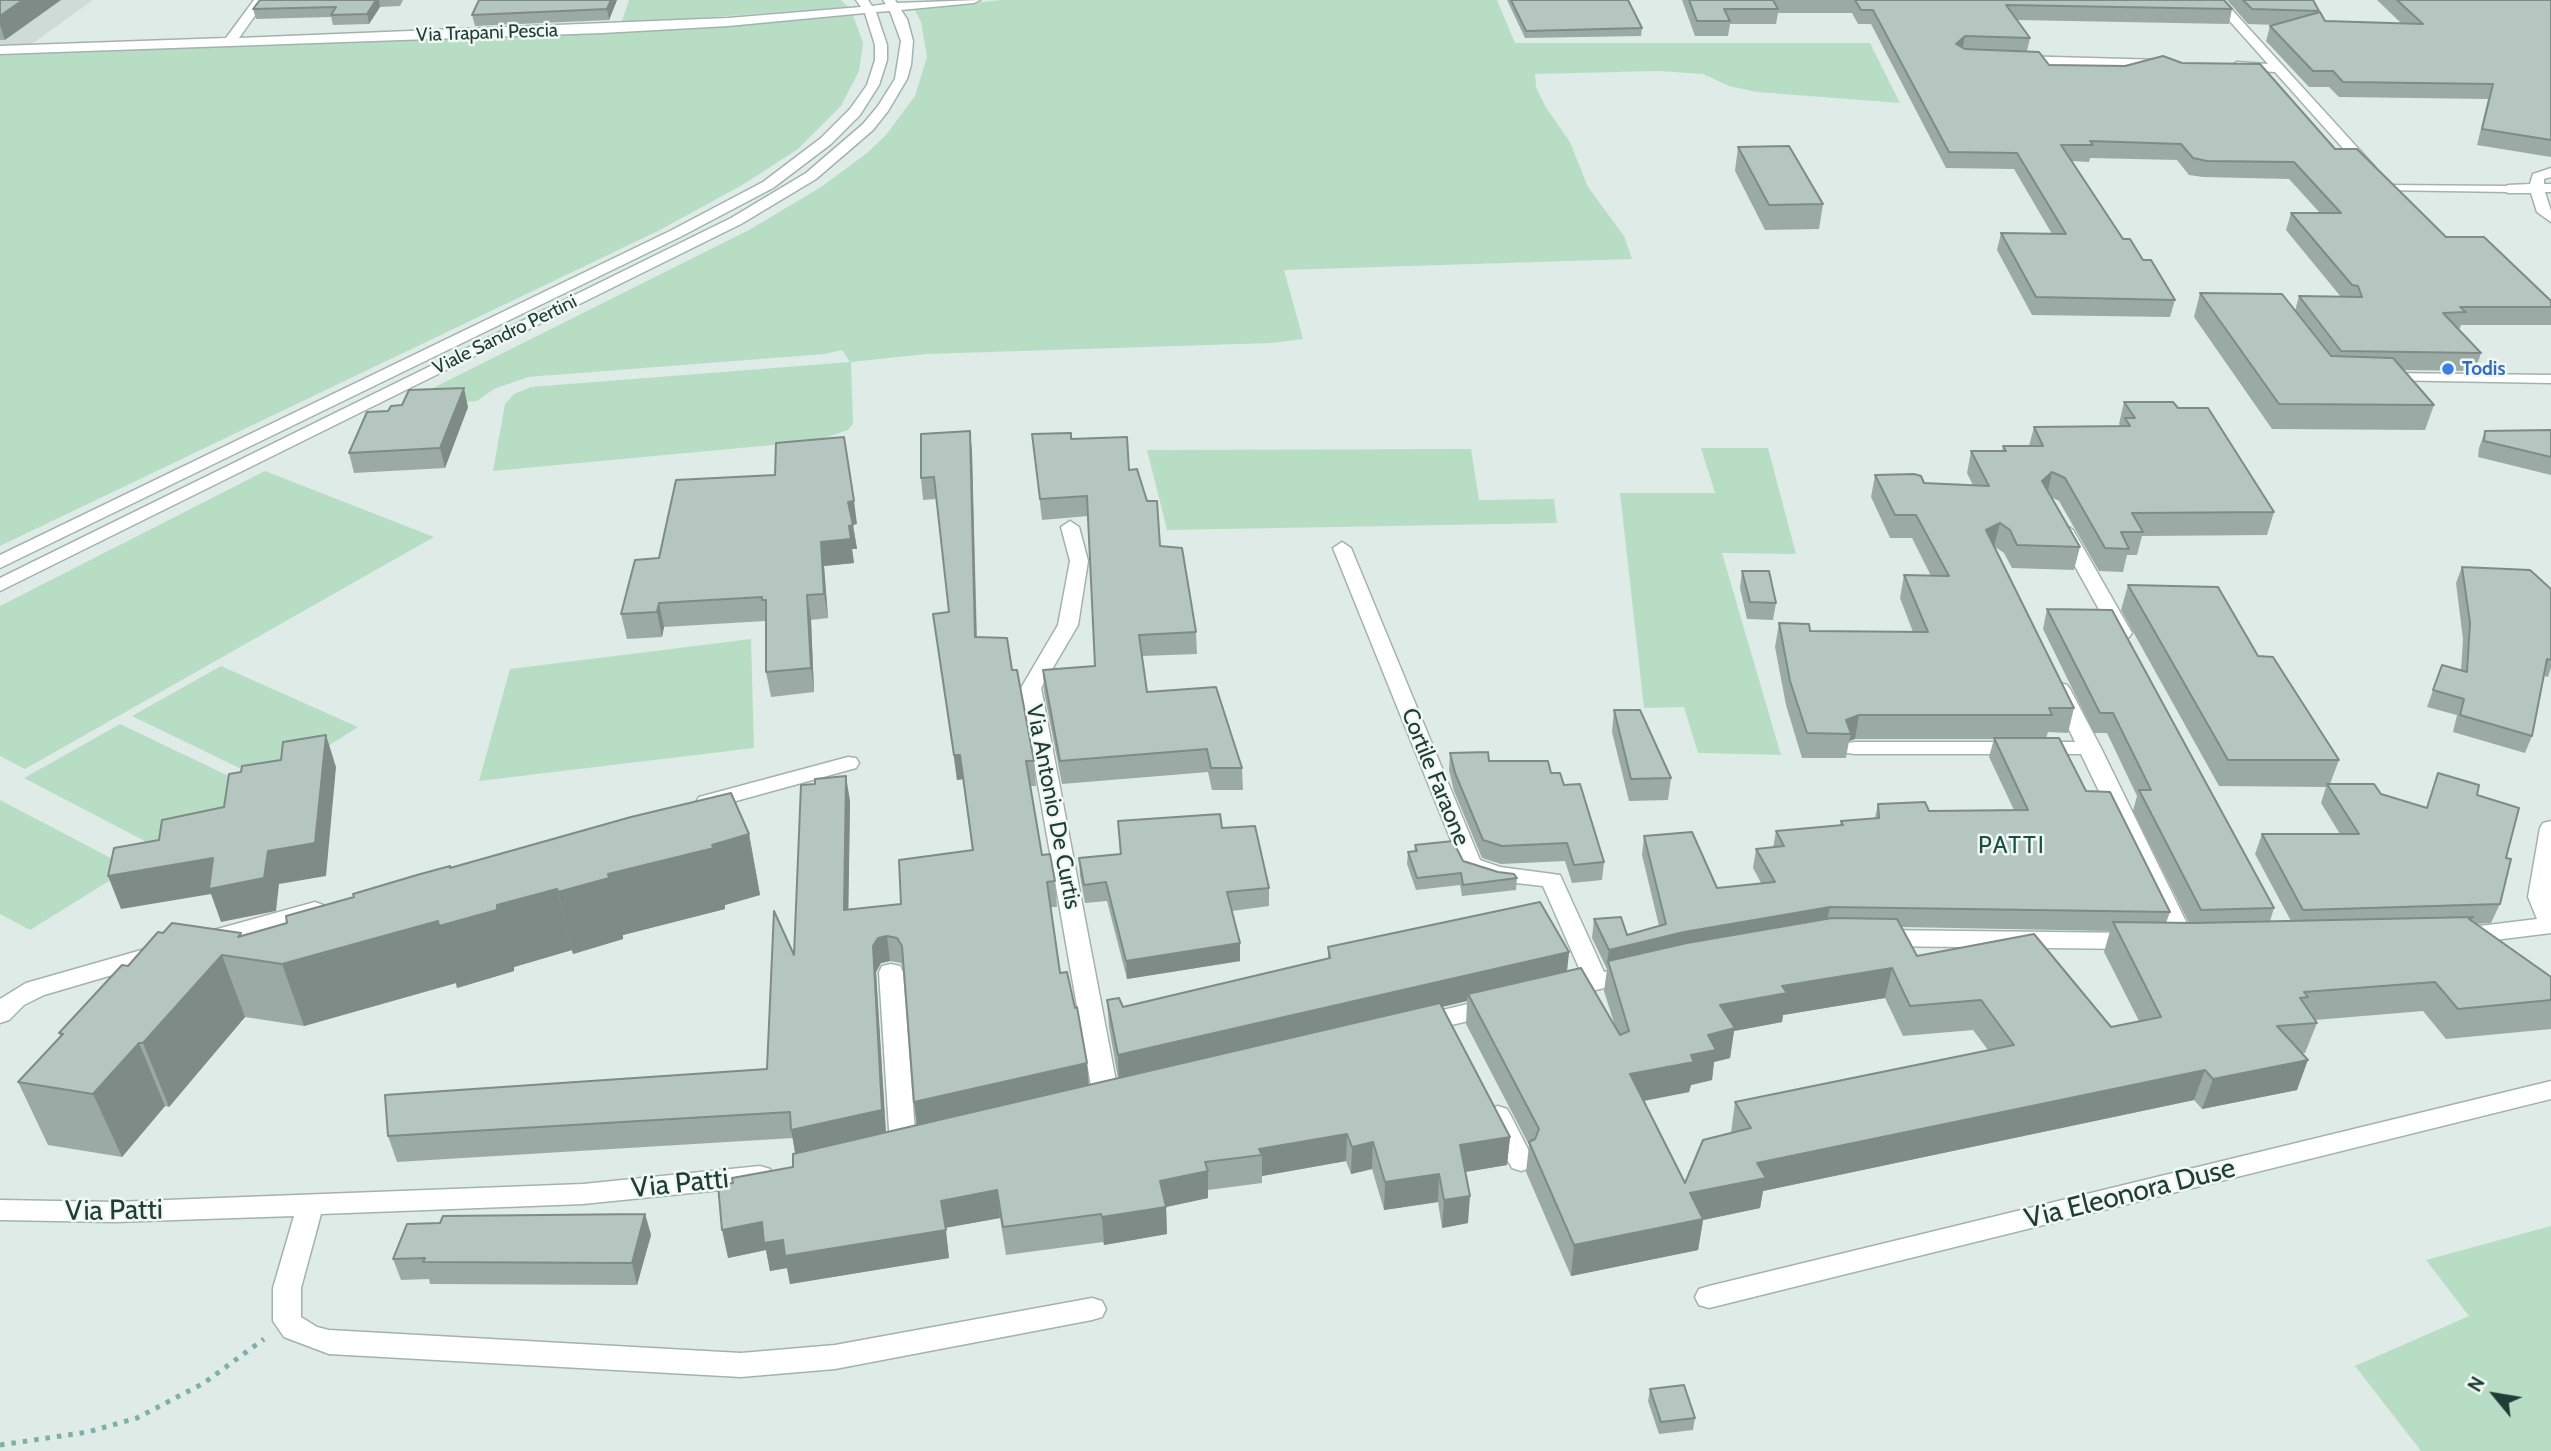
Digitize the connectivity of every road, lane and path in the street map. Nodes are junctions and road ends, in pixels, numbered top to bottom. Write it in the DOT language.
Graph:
graph roads {
  1 [pos="260,0"];
  2 [pos="974,0"];
  3 [pos="2217,0"];
  4 [pos="891,4"];
  5 [pos="866,5"];
  6 [pos="230,42"];
  7 [pos="0,50"];
  8 [pos="2003,60"];
  9 [pos="2183,65"];
  10 [pos="2224,66"];
  11 [pos="2279,68"];
  12 [pos="2551,172"];
  13 [pos="2386,188"];
  14 [pos="2544,188"];
  15 [pos="2508,190"];
  16 [pos="2551,218"];
  17 [pos="2368,376"];
  18 [pos="2551,380"];
  19 [pos="2055,514"];
  20 [pos="1070,527"];
  21 [pos="1342,548"];
  22 [pos="0,562"];
  23 [pos="0,585"];
  24 [pos="2129,647"];
  25 [pos="2054,675"];
  26 [pos="1855,748"];
  27 [pos="2090,748"];
  28 [pos="848,763"];
  29 [pos="687,807"];
  30 [pos="2551,828"];
  31 [pos="339,904"];
  32 [pos="2551,924"];
  33 [pos="2484,935"];
  34 [pos="2444,936"];
  35 [pos="1854,938"];
  36 [pos="2184,942"];
  37 [pos="2209,942"];
  38 [pos="2513,957"];
  39 [pos="1657,968"];
  40 [pos="891,972"];
  41 [pos="1597,982"];
  42 [pos="1542,995"];
  43 [pos="1515,1001"];
  44 [pos="0,1014"];
  45 [pos="1447,1017"];
  46 [pos="1394,1030"];
  47 [pos="1459,1041"];
  48 [pos="1484,1089"];
  49 [pos="2551,1090"];
  50 [pos="1132,1091"];
  51 [pos="1107,1097"];
  52 [pos="1079,1104"];
  53 [pos="930,1138"];
  54 [pos="902,1145"];
  55 [pos="877,1151"];
  56 [pos="1521,1161"];
  57 [pos="786,1172"];
  58 [pos="310,1206"];
  59 [pos="0,1210"];
  60 [pos="1709,1297"];
  61 [pos="1092,1310"];
  62 [pos="288,1321"];
  63 [pos="0,1445"];
  1 -- 6 [label="street"];
  2 -- 4 [label="street, Via Trapani Pescia"];
  3 -- 11 [label="street"];
  4 -- 5 [label="street, Via Trapani Pescia"];
  4 -- 23 [label="street, Viale Sandro Pertini"];
  5 -- 6 [label="street, Via Trapani Pescia"];
  5 -- 22 [label="street, Viale Sandro Pertini"];
  6 -- 7 [label="street, Via Trapani Pescia"];
  8 -- 9 [label="street"];
  10 -- 11 [label="street"];
  11 -- 13 [label="street"];
  12 -- 14 [label="street"];
  13 -- 15 [label="lane"];
  14 -- 15 [label="street"];
  14 -- 16 [label="street"];
  17 -- 18 [label="lane"];
  19 -- 24 [label="street"];
  20 -- 51 [label="street, Via Antonio De Curtis"];
  21 -- 41 [label="street, Cortile Faraone"];
  25 -- 27 [label="street"];
  26 -- 27 [label="street"];
  27 -- 36 [label="street"];
  28 -- 29 [label="street"];
  30 -- 32 [label="street"];
  31 -- 44 [label="street"];
  32 -- 33 [label="street"];
  33 -- 34 [label="street"];
  33 -- 38 [label="street"];
  35 -- 36 [label="street"];
  36 -- 37 [label="street"];
  39 -- 41 [label="street"];
  40 -- 54 [label="street"];
  41 -- 42 [label="street"];
  43 -- 45 [label="street"];
  45 -- 46 [label="street"];
  45 -- 47 [label="street"];
  48 -- 56 [label="street"];
  49 -- 60 [label="street, Via Eleonora Duse"];
  50 -- 51 [label="street"];
  51 -- 52 [label="street"];
  53 -- 54 [label="street"];
  54 -- 55 [label="street"];
  57 -- 58 [label="street, Via Patti"];
  58 -- 59 [label="street, Via Patti"];
  58 -- 62 [label="street"];
  61 -- 62 [label="street"];
  62 -- 63 [label="path"];
}
